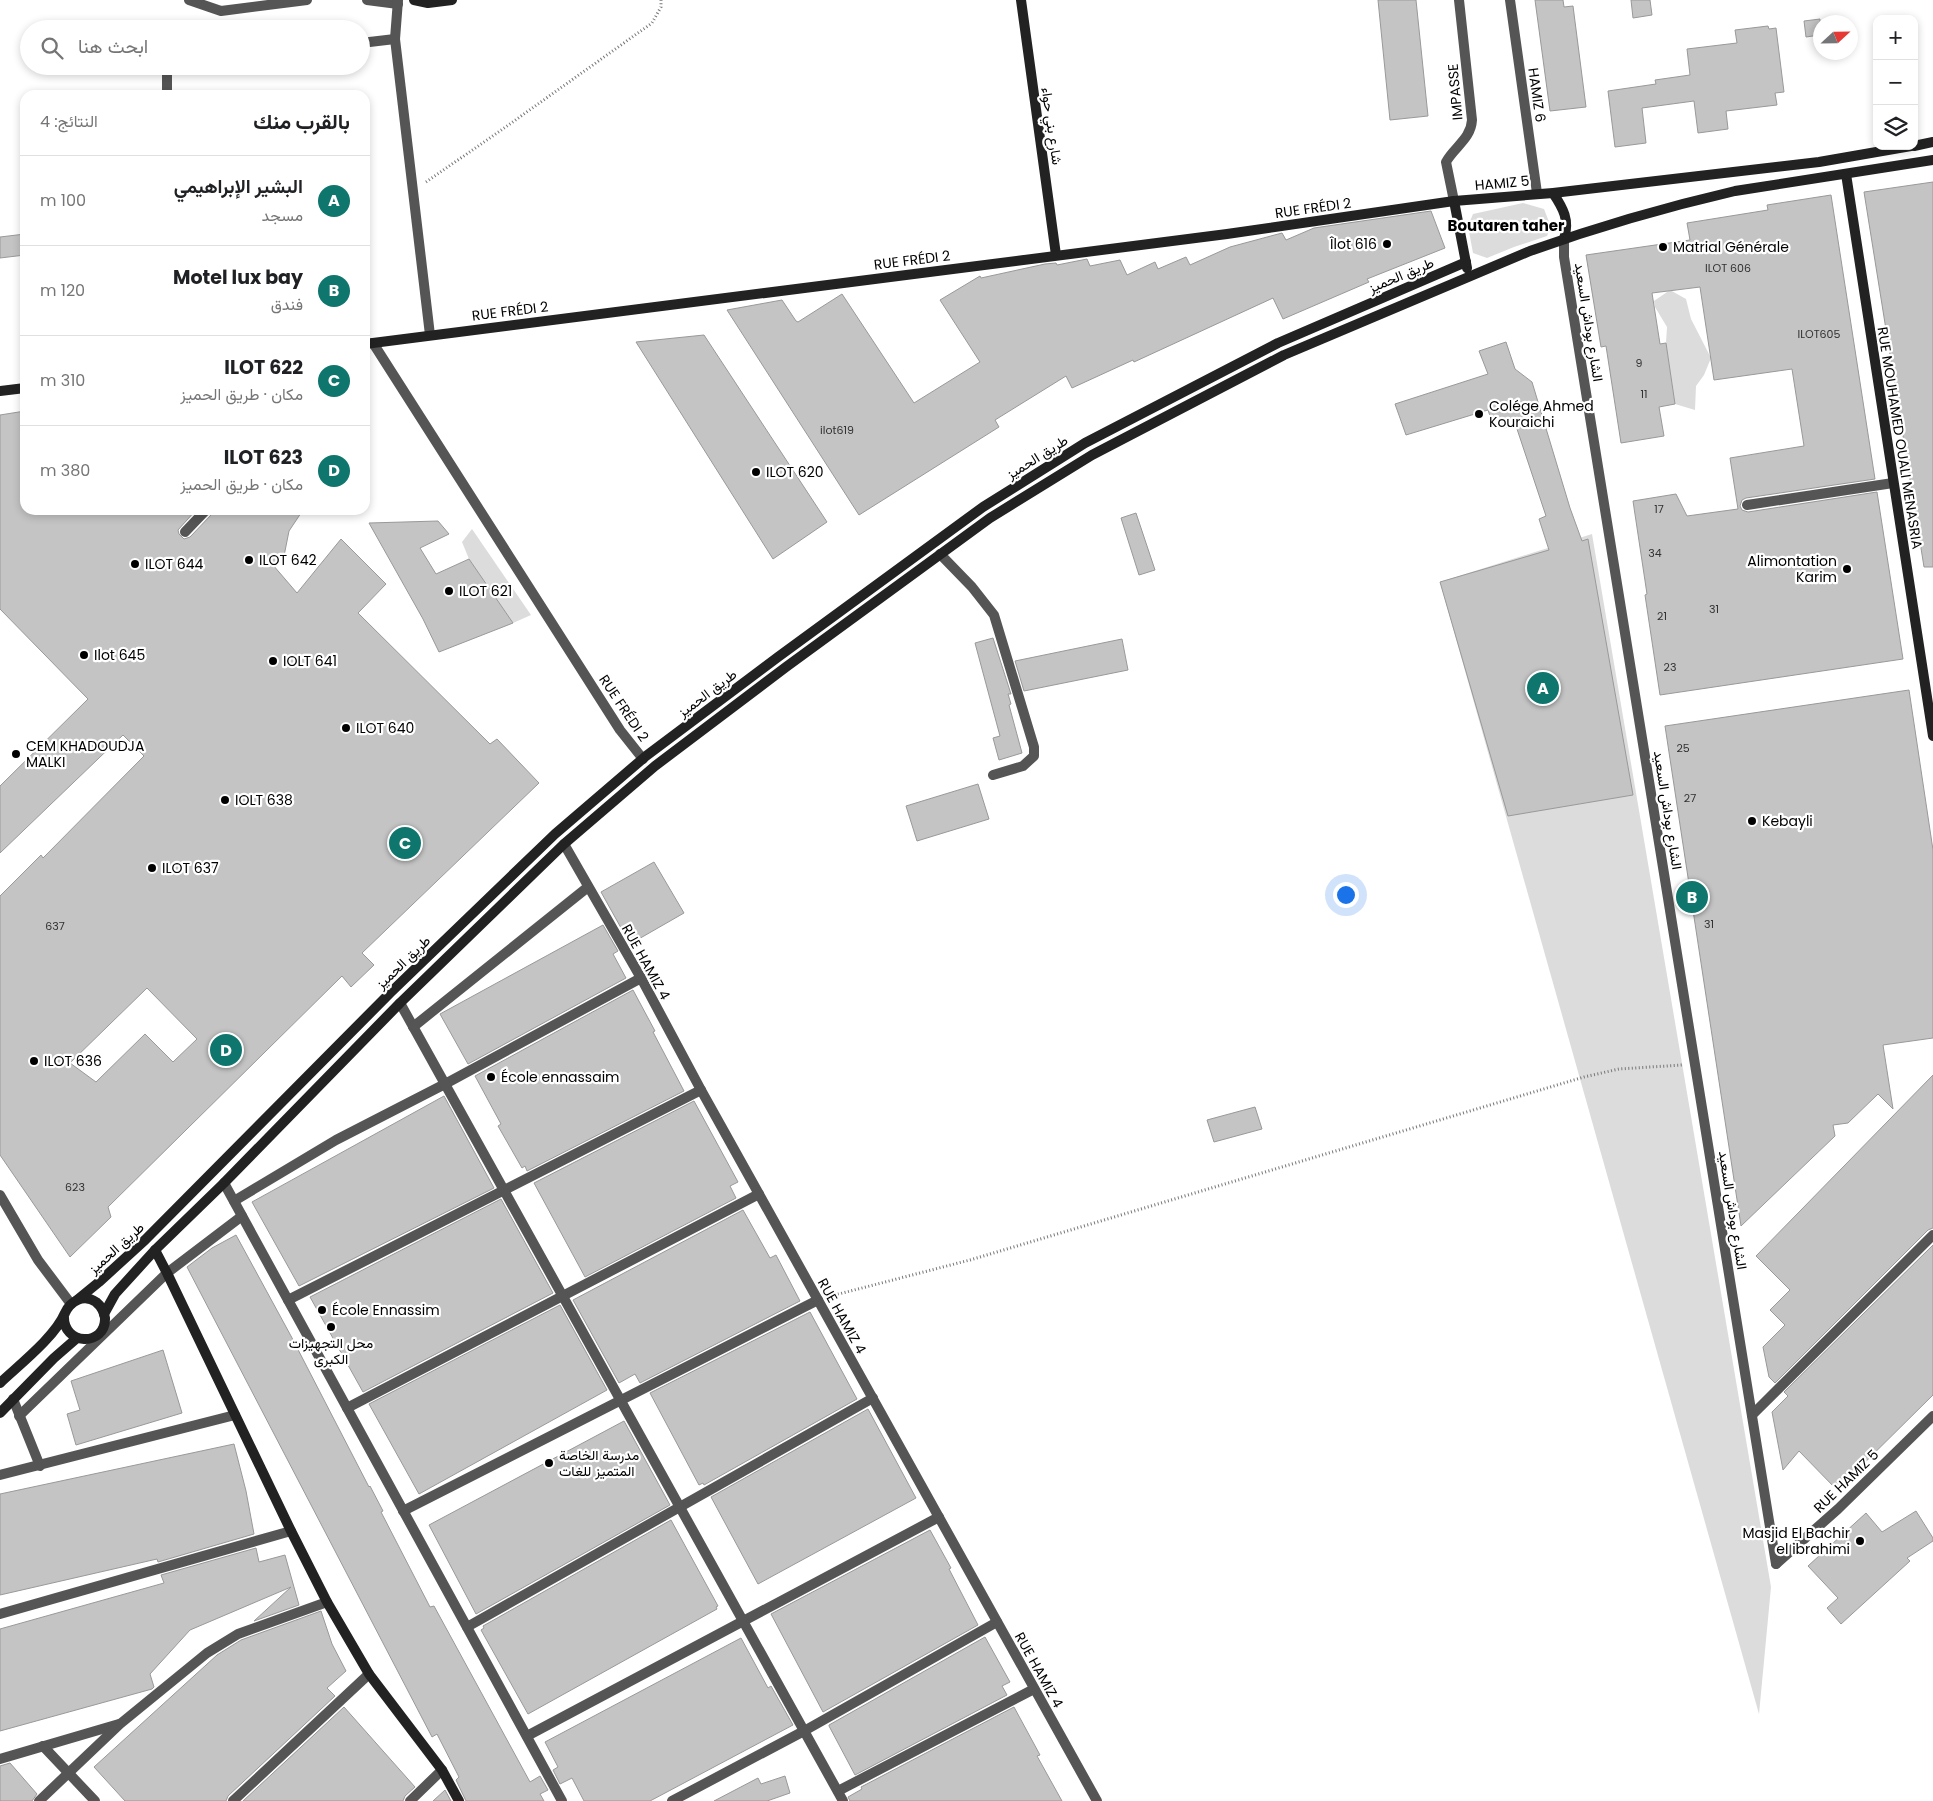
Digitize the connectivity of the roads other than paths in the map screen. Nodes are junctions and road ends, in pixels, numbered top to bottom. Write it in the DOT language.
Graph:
graph roads {
  1 [pos="188,0"];
  2 [pos="307,0"];
  3 [pos="367,0"];
  4 [pos="414,0"];
  5 [pos="452,0"];
  6 [pos="1021,0"];
  7 [pos="1460,0"];
  8 [pos="1510,0"];
  9 [pos="398,2"];
  10 [pos="394,39"];
  11 [pos="370,42"];
  12 [pos="167,75"];
  13 [pos="167,90"];
  14 [pos="1933,142"];
  15 [pos="1918,145"];
  16 [pos="1889,150"];
  17 [pos="1933,160"];
  18 [pos="1846,174"];
  19 [pos="1553,192"];
  20 [pos="1537,193"];
  21 [pos="1454,201"];
  22 [pos="1564,239"];
  23 [pos="1056,255"];
  24 [pos="1466,262"];
  25 [pos="1468,276"];
  26 [pos="430,335"];
  27 [pos="370,343"];
  28 [pos="370,345"];
  29 [pos="20,389"];
  30 [pos="0,391"];
  31 [pos="1893,483"];
  32 [pos="1746,506"];
  33 [pos="201,515"];
  34 [pos="185,532"];
  35 [pos="940,554"];
  36 [pos="1933,736"];
  37 [pos="642,759"];
  38 [pos="993,775"];
  39 [pos="564,844"];
  40 [pos="588,888"];
  41 [pos="640,978"];
  42 [pos="400,1003"];
  43 [pos="413,1027"];
  44 [pos="445,1084"];
  45 [pos="700,1090"];
  46 [pos="224,1182"];
  47 [pos="504,1190"];
  48 [pos="759,1194"];
  49 [pos="0,1195"];
  50 [pos="234,1201"];
  51 [pos="242,1216"];
  52 [pos="1933,1236"];
  53 [pos="154,1250"];
  54 [pos="167,1273"];
  55 [pos="563,1296"];
  56 [pos="288,1300"];
  57 [pos="818,1300"];
  58 [pos="74,1302"];
  59 [pos="104,1314"];
  60 [pos="64,1315"];
  61 [pos="77,1338"];
  62 [pos="0,1383"];
  63 [pos="873,1398"];
  64 [pos="13,1399"];
  65 [pos="620,1400"];
  66 [pos="347,1408"];
  67 [pos="0,1413"];
  68 [pos="235,1415"];
  69 [pos="1752,1415"];
  70 [pos="19,1416"];
  71 [pos="1933,1416"];
  72 [pos="40,1466"];
  73 [pos="0,1475"];
  74 [pos="680,1507"];
  75 [pos="403,1511"];
  76 [pos="939,1517"];
  77 [pos="291,1531"];
  78 [pos="1776,1564"];
  79 [pos="327,1602"];
  80 [pos="0,1614"];
  81 [pos="744,1621"];
  82 [pos="997,1622"];
  83 [pos="467,1627"];
  84 [pos="369,1674"];
  85 [pos="1034,1689"];
  86 [pos="120,1724"];
  87 [pos="804,1731"];
  88 [pos="526,1736"];
  89 [pos="43,1746"];
  90 [pos="0,1759"];
  91 [pos="442,1770"];
  92 [pos="69,1774"];
  93 [pos="838,1791"];
  94 [pos="39,1801"];
  95 [pos="95,1801"];
  96 [pos="233,1801"];
  97 [pos="410,1801"];
  98 [pos="459,1801"];
  99 [pos="562,1801"];
  100 [pos="672,1801"];
  101 [pos="843,1801"];
  102 [pos="1097,1801"];
  1 -- 2 [label="street"];
  3 -- 9 [label="street"];
  4 -- 5 [label="main road"];
  6 -- 23 [label="main road, شارع بني حواء"];
  7 -- 21 [label="street, IMPASSE"];
  8 -- 20 [label="street, HAMIZ 6"];
  9 -- 10 [label="street"];
  10 -- 11 [label="street"];
  10 -- 26 [label="street"];
  12 -- 13 [label="street"];
  14 -- 15 [label="main road, HAMIZ 5"];
  16 -- 19 [label="main road, HAMIZ 5"];
  17 -- 18 [label="main road"];
  18 -- 22 [label="main road"];
  18 -- 31 [label="main road, RUE MOUHAMED OUALI MENASRIA"];
  19 -- 20 [label="main road, HAMIZ 5"];
  19 -- 22 [label="main road"];
  20 -- 21 [label="main road, HAMIZ 5"];
  21 -- 23 [label="main road, RUE FRÉDI 2"];
  21 -- 24 [label="main road"];
  22 -- 25 [label="main road"];
  22 -- 69 [label="street, الشارع بوداش السعيد"];
  23 -- 26 [label="main road, RUE FRÉDI 2"];
  24 -- 25 [label="main road"];
  24 -- 37 [label="main road, طريق الحميز"];
  25 -- 35 [label="main road, طريق الحميز"];
  26 -- 27 [label="main road, RUE FRÉDI 2"];
  28 -- 37 [label="street, RUE FRÉDI 2"];
  29 -- 30 [label="main road"];
  31 -- 32 [label="street"];
  31 -- 36 [label="main road, RUE MOUHAMED OUALI MENASRIA"];
  33 -- 34 [label="street"];
  35 -- 38 [label="street"];
  35 -- 39 [label="main road, طريق الحميز"];
  37 -- 58 [label="main road, طريق الحميز"];
  39 -- 40 [label="street, RUE HAMIZ 4"];
  39 -- 42 [label="main road, طريق الحميز"];
  40 -- 41 [label="street, RUE HAMIZ 4"];
  40 -- 43 [label="street"];
  41 -- 44 [label="street"];
  41 -- 45 [label="street, RUE HAMIZ 4"];
  42 -- 43 [label="street"];
  42 -- 46 [label="main road, طريق الحميز"];
  43 -- 44 [label="street"];
  44 -- 47 [label="street"];
  44 -- 50 [label="street"];
  45 -- 47 [label="street"];
  45 -- 48 [label="street, RUE HAMIZ 4"];
  46 -- 50 [label="street"];
  46 -- 53 [label="main road, طريق الحميز"];
  47 -- 55 [label="street"];
  47 -- 56 [label="street"];
  48 -- 55 [label="street"];
  48 -- 57 [label="street, RUE HAMIZ 4"];
  49 -- 58 [label="street"];
  50 -- 51 [label="street"];
  51 -- 54 [label="street"];
  51 -- 56 [label="street"];
  52 -- 69 [label="street"];
  53 -- 54 [label="main road"];
  53 -- 59 [label="main road, طريق الحميز"];
  54 -- 68 [label="main road"];
  54 -- 70 [label="street"];
  55 -- 65 [label="street"];
  55 -- 66 [label="street"];
  56 -- 66 [label="street"];
  57 -- 63 [label="street, RUE HAMIZ 4"];
  57 -- 65 [label="street"];
  58 -- 59 [label="main road"];
  58 -- 60 [label="main road"];
  59 -- 61 [label="main road"];
  60 -- 61 [label="main road"];
  60 -- 62 [label="main road"];
  61 -- 64 [label="main road"];
  63 -- 74 [label="street"];
  63 -- 76 [label="street, RUE HAMIZ 4"];
  64 -- 67 [label="main road"];
  64 -- 70 [label="street"];
  65 -- 74 [label="street"];
  65 -- 75 [label="street"];
  66 -- 75 [label="street"];
  68 -- 72 [label="street"];
  68 -- 77 [label="main road"];
  69 -- 78 [label="street, الشارع بوداش السعيد"];
  70 -- 72 [label="street"];
  71 -- 78 [label="street, RUE HAMIZ 5"];
  72 -- 73 [label="street"];
  74 -- 81 [label="street"];
  74 -- 83 [label="street"];
  75 -- 83 [label="street"];
  76 -- 81 [label="street"];
  76 -- 82 [label="street, RUE HAMIZ 4"];
  77 -- 79 [label="main road"];
  77 -- 80 [label="street"];
  79 -- 84 [label="main road"];
  79 -- 86 [label="street"];
  81 -- 87 [label="street"];
  81 -- 88 [label="street"];
  82 -- 85 [label="street, RUE HAMIZ 4"];
  82 -- 87 [label="street"];
  83 -- 88 [label="street"];
  84 -- 91 [label="main road"];
  84 -- 96 [label="street"];
  85 -- 93 [label="street"];
  85 -- 102 [label="street, RUE HAMIZ 4"];
  86 -- 89 [label="street"];
  86 -- 92 [label="street"];
  87 -- 93 [label="street"];
  87 -- 100 [label="street"];
  88 -- 99 [label="street"];
  89 -- 90 [label="street"];
  89 -- 92 [label="street"];
  91 -- 97 [label="street"];
  91 -- 98 [label="main road"];
  92 -- 94 [label="street"];
  92 -- 95 [label="street"];
  93 -- 101 [label="street"];
}
